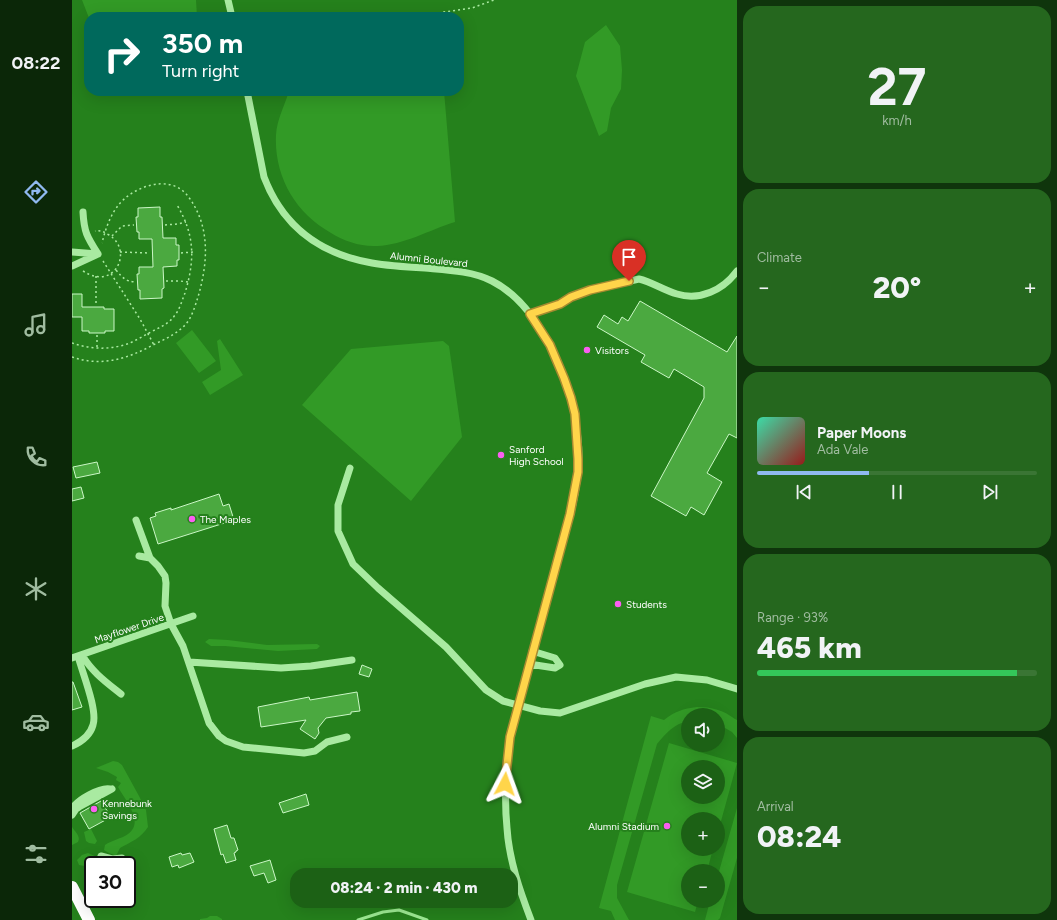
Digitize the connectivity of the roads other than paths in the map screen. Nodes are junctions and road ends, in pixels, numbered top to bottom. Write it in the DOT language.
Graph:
graph roads {
  1 [pos="228,0"];
  2 [pos="231,12"];
  3 [pos="248,96"];
  4 [pos="83,212"];
  5 [pos="72,252"];
  6 [pos="98,254"];
  7 [pos="72,266"];
  8 [pos="737,271"];
  9 [pos="530,314"];
  10 [pos="350,468"];
  11 [pos="136,520"];
  12 [pos="138,556"];
  13 [pos="150,558"];
  14 [pos="192,616"];
  15 [pos="171,624"];
  16 [pos="532,651"];
  17 [pos="77,657"];
  18 [pos="352,660"];
  19 [pos="189,662"];
  20 [pos="529,664"];
  21 [pos="737,689"];
  22 [pos="121,694"];
  23 [pos="518,706"];
  24 [pos="347,737"];
  25 [pos="72,746"];
  26 [pos="72,809"];
  27 [pos="72,815"];
  28 [pos="72,887"];
  29 [pos="89,920"];
  30 [pos="531,920"];
  1 -- 2 [label="street"];
  3 -- 9 [label="street, Alumni Boulevard"];
  4 -- 6 [label="street"];
  5 -- 6 [label="street"];
  6 -- 7 [label="street"];
  8 -- 9 [label="street"];
  9 -- 16 [label="street, Alumni Boulevard"];
  10 -- 23 [label="street"];
  11 -- 13 [label="street"];
  12 -- 13 [label="street"];
  13 -- 15 [label="street"];
  14 -- 15 [label="street, Mayflower Drive"];
  15 -- 17 [label="street, Mayflower Drive"];
  15 -- 19 [label="street"];
  16 -- 20 [label="street, Alumni Boulevard"];
  16 -- 20 [label="street"];
  17 -- 22 [label="street"];
  17 -- 25 [label="street"];
  18 -- 19 [label="street"];
  19 -- 24 [label="street"];
  20 -- 23 [label="street, Alumni Boulevard"];
  21 -- 23 [label="street"];
  23 -- 30 [label="street, Alumni Boulevard"];
  26 -- 27 [label="street"];
  28 -- 29 [label="highway"];
}
